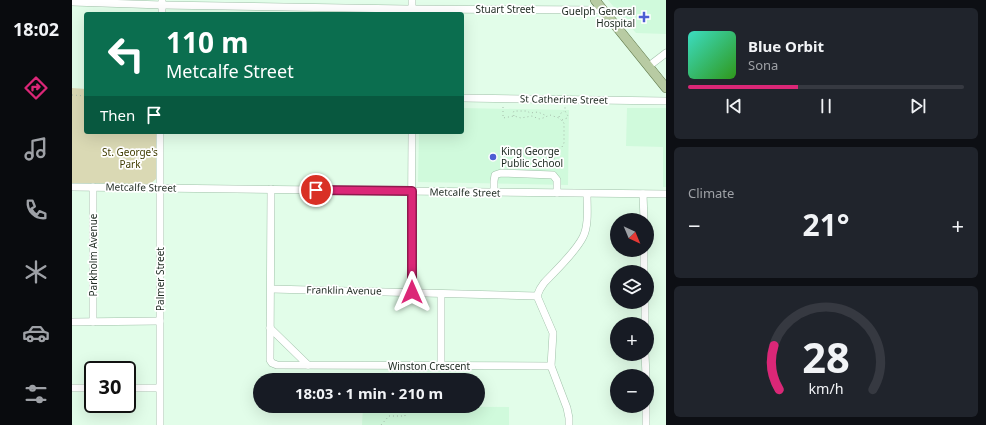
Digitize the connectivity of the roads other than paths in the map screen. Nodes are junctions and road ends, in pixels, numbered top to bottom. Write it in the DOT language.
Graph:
graph roads {
  1 [pos="412,0"];
  2 [pos="595,0"];
  3 [pos="72,2"];
  4 [pos="162,2"];
  5 [pos="603,10"];
  6 [pos="412,11"];
  7 [pos="666,53"];
  8 [pos="649,66"];
  9 [pos="666,88"];
  10 [pos="464,98"];
  11 [pos="666,101"];
  12 [pos="160,134"];
  13 [pos="412,134"];
  14 [pos="72,187"];
  15 [pos="93,187"];
  16 [pos="159,188"];
  17 [pos="271,189"];
  18 [pos="412,191"];
  19 [pos="494,192"];
  20 [pos="557,193"];
  21 [pos="587,194"];
  22 [pos="643,194"];
  23 [pos="666,194"];
  24 [pos="644,213"];
  25 [pos="271,289"];
  26 [pos="412,292"];
  27 [pos="441,294"];
  28 [pos="537,296"];
  29 [pos="160,321"];
  30 [pos="72,322"];
  31 [pos="93,322"];
  32 [pos="270,328"];
  33 [pos="308,365"];
  34 [pos="441,366"];
  35 [pos="551,366"];
  36 [pos="72,388"];
  37 [pos="84,388"];
  38 [pos="136,388"];
  39 [pos="159,388"];
  40 [pos="646,413"];
  41 [pos="160,425"];
  42 [pos="570,425"];
  43 [pos="646,425"];
  1 -- 6 [label="street"];
  2 -- 5 [label="main road"];
  3 -- 4 [label="street, Stuart Street"];
  4 -- 6 [label="street, Stuart Street"];
  5 -- 6 [label="street, Stuart Street"];
  5 -- 8 [label="main road"];
  7 -- 8 [label="street"];
  8 -- 9 [label="main road"];
  10 -- 11 [label="street, St Catherine Street"];
  12 -- 16 [label="street, Palmer Street"];
  13 -- 18 [label="street"];
  14 -- 15 [label="street, Metcalfe Street"];
  15 -- 16 [label="street, Metcalfe Street"];
  15 -- 31 [label="street, Parkholm Avenue"];
  16 -- 17 [label="street, Metcalfe Street"];
  16 -- 29 [label="street, Palmer Street"];
  17 -- 18 [label="street, Metcalfe Street"];
  17 -- 25 [label="street, Winston Crescent"];
  18 -- 19 [label="street, Metcalfe Street"];
  18 -- 26 [label="street"];
  19 -- 20 [label="street, Metcalfe Street"];
  19 -- 20 [label="street"];
  20 -- 21 [label="street, Metcalfe Street"];
  21 -- 22 [label="street, Metcalfe Street"];
  21 -- 28 [label="street"];
  22 -- 23 [label="street, Metcalfe Street"];
  22 -- 24 [label="street"];
  25 -- 26 [label="street, Franklin Avenue"];
  25 -- 32 [label="street, Winston Crescent"];
  26 -- 27 [label="street, Franklin Avenue"];
  27 -- 28 [label="street, Franklin Avenue"];
  27 -- 34 [label="street"];
  28 -- 35 [label="street"];
  29 -- 31 [label="street"];
  29 -- 39 [label="street, Palmer Street"];
  30 -- 31 [label="street"];
  32 -- 33 [label="street"];
  32 -- 33 [label="street, Winston Crescent"];
  33 -- 34 [label="street, Winston Crescent"];
  34 -- 35 [label="street, Winston Crescent"];
  35 -- 42 [label="street"];
  36 -- 37 [label="street"];
  38 -- 39 [label="street"];
  39 -- 41 [label="street, Palmer Street"];
  40 -- 43 [label="street"];
}
